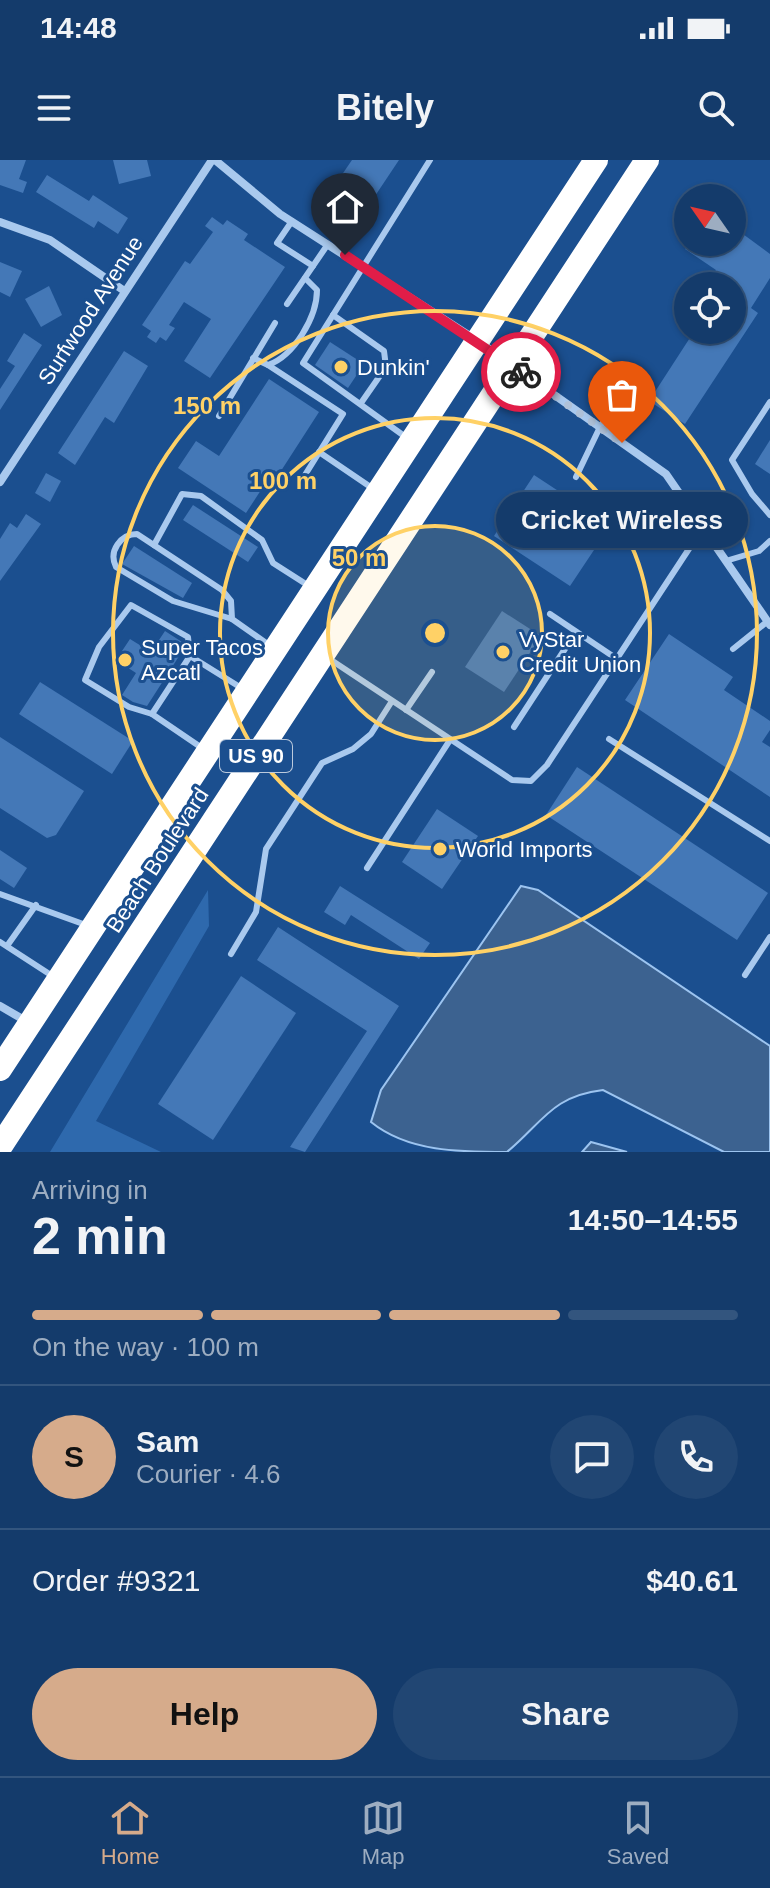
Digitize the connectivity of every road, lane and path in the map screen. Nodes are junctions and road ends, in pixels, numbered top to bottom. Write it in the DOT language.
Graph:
graph roads {
  1 [pos="214,160"];
  2 [pos="430,160"];
  3 [pos="596,160"];
  4 [pos="647,160"];
  5 [pos="292,221"];
  6 [pos="0,222"];
  7 [pos="328,244"];
  8 [pos="313,266"];
  9 [pos="361,266"];
  10 [pos="305,278"];
  11 [pos="123,290"];
  12 [pos="287,304"];
  13 [pos="333,315"];
  14 [pos="275,323"];
  15 [pos="478,341"];
  16 [pos="253,358"];
  17 [pos="268,365"];
  18 [pos="512,365"];
  19 [pos="631,380"];
  20 [pos="770,402"];
  21 [pos="361,403"];
  22 [pos="219,416"];
  23 [pos="600,427"];
  24 [pos="412,442"];
  25 [pos="319,452"];
  26 [pos="576,477"];
  27 [pos="0,482"];
  28 [pos="300,483"];
  29 [pos="379,492"];
  30 [pos="770,515"];
  31 [pos="704,526"];
  32 [pos="770,541"];
  33 [pos="154,545"];
  34 [pos="729,560"];
  35 [pos="315,590"];
  36 [pos="550,614"];
  37 [pos="232,619"];
  38 [pos="769,622"];
  39 [pos="576,632"];
  40 [pos="276,649"];
  41 [pos="733,649"];
  42 [pos="322,654"];
  43 [pos="190,656"];
  44 [pos="617,659"];
  45 [pos="432,672"];
  46 [pos="248,691"];
  47 [pos="392,701"];
  48 [pos="406,710"];
  49 [pos="152,714"];
  50 [pos="514,727"];
  51 [pos="609,739"];
  52 [pos="450,740"];
  53 [pos="208,752"];
  54 [pos="770,841"];
  55 [pos="367,868"];
  56 [pos="0,894"];
  57 [pos="36,905"];
  58 [pos="93,927"];
  59 [pos="770,937"];
  60 [pos="3,944"];
  61 [pos="231,954"];
  62 [pos="745,975"];
  63 [pos="59,980"];
  64 [pos="0,1006"];
  65 [pos="30,1023"];
  66 [pos="0,1069"];
  67 [pos="0,1147"];
  1 -- 5 [label="street"];
  1 -- 11 [label="street, Surfwood Avenue"];
  2 -- 9 [label="lane"];
  3 -- 15 [label="highway, US 90"];
  4 -- 18 [label="highway, Beach Boulevard / US 90"];
  5 -- 7 [label="street"];
  5 -- 8 [label="lane"];
  6 -- 11 [label="street"];
  7 -- 8 [label="lane"];
  7 -- 9 [label="street"];
  8 -- 10 [label="lane"];
  9 -- 13 [label="lane"];
  9 -- 15 [label="street"];
  10 -- 12 [label="lane"];
  10 -- 17 [label="lane"];
  11 -- 27 [label="street, Surfwood Avenue"];
  13 -- 21 [label="lane"];
  13 -- 21 [label="lane"];
  14 -- 16 [label="lane"];
  15 -- 18 [label="street"];
  15 -- 24 [label="highway, US 90"];
  16 -- 17 [label="lane"];
  16 -- 22 [label="lane"];
  17 -- 25 [label="lane"];
  18 -- 23 [label="street"];
  18 -- 42 [label="highway, Beach Boulevard / US 90"];
  19 -- 23 [label="lane"];
  20 -- 30 [label="lane"];
  21 -- 24 [label="lane"];
  23 -- 26 [label="lane"];
  23 -- 31 [label="street"];
  24 -- 29 [label="highway, US 90"];
  25 -- 28 [label="lane"];
  25 -- 29 [label="lane"];
  29 -- 35 [label="highway, US 90"];
  31 -- 34 [label="street"];
  31 -- 44 [label="lane"];
  32 -- 34 [label="lane"];
  33 -- 35 [label="lane"];
  33 -- 37 [label="lane"];
  33 -- 37 [label="lane"];
  34 -- 38 [label="street"];
  35 -- 40 [label="highway, US 90"];
  36 -- 39 [label="lane"];
  37 -- 40 [label="lane"];
  38 -- 41 [label="lane"];
  39 -- 44 [label="lane"];
  39 -- 50 [label="lane"];
  40 -- 46 [label="highway, US 90"];
  42 -- 47 [label="lane"];
  42 -- 67 [label="highway, Beach Boulevard / US 90"];
  43 -- 46 [label="lane"];
  43 -- 49 [label="lane"];
  43 -- 49 [label="lane"];
  44 -- 52 [label="lane"];
  45 -- 48 [label="lane"];
  46 -- 53 [label="highway, US 90"];
  47 -- 48 [label="lane"];
  47 -- 61 [label="lane"];
  48 -- 52 [label="lane"];
  49 -- 53 [label="lane"];
  51 -- 54 [label="lane"];
  52 -- 55 [label="lane"];
  53 -- 58 [label="highway, US 90"];
  56 -- 57 [label="lane"];
  57 -- 58 [label="lane"];
  57 -- 60 [label="lane"];
  58 -- 63 [label="highway, US 90"];
  59 -- 62 [label="lane"];
  60 -- 63 [label="lane"];
  63 -- 65 [label="highway, US 90"];
  64 -- 65 [label="street"];
  65 -- 66 [label="highway, US 90"];
}
